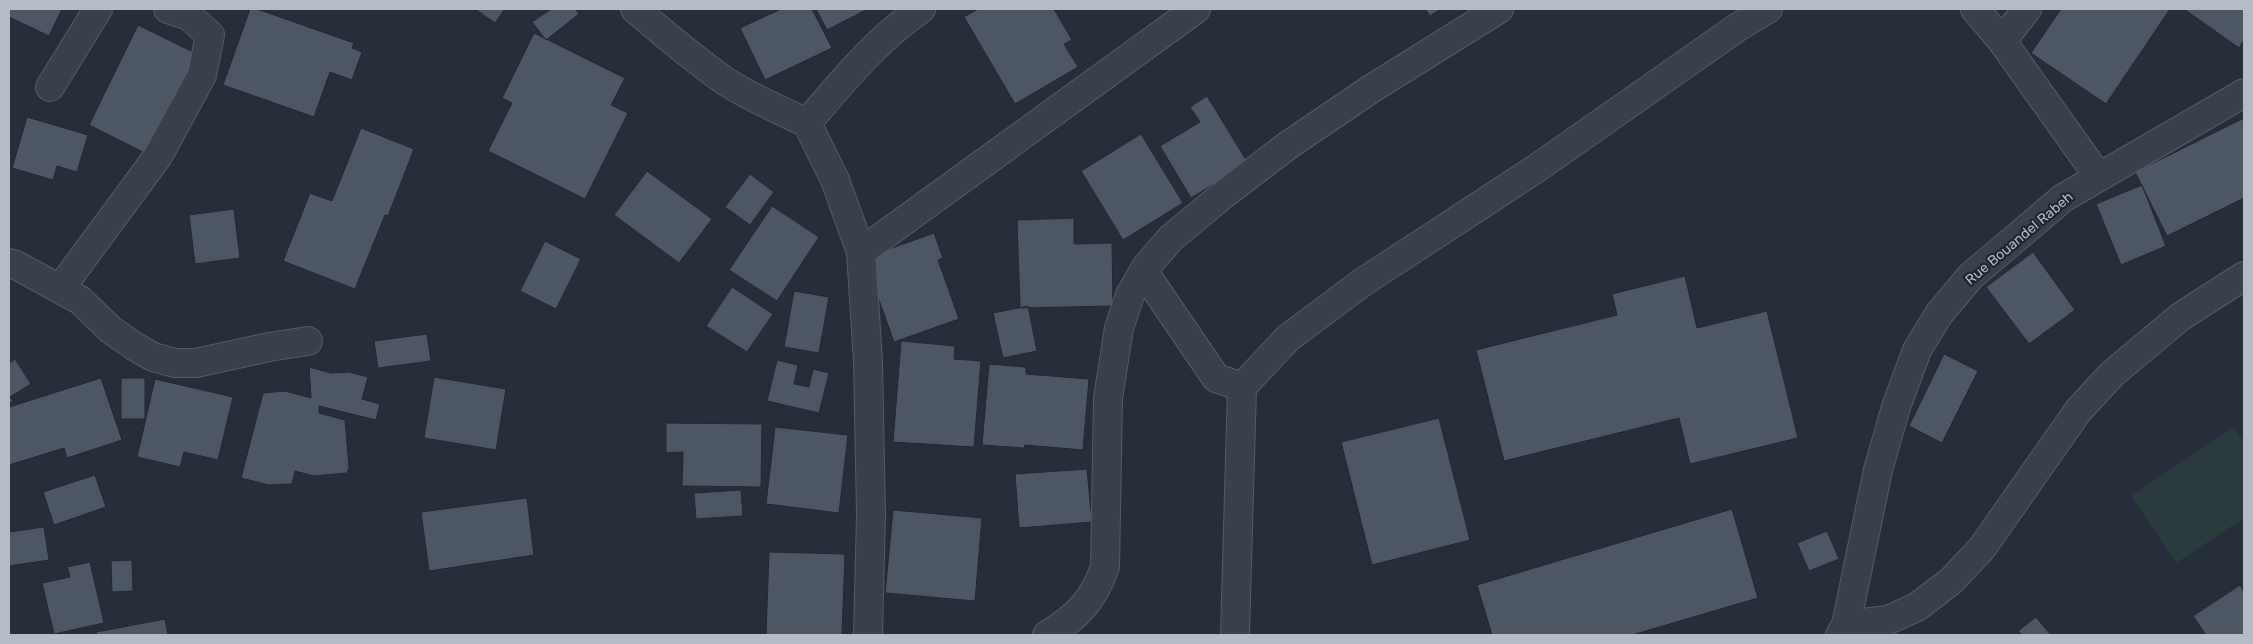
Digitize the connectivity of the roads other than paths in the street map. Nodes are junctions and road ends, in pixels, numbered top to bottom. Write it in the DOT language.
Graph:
graph roads {
  1 [pos="98,9"];
  2 [pos="168,9"];
  3 [pos="635,9"];
  4 [pos="921,9"];
  5 [pos="1196,9"];
  6 [pos="1499,9"];
  7 [pos="1768,9"];
  8 [pos="1975,9"];
  9 [pos="2027,9"];
  10 [pos="2002,41"];
  11 [pos="50,87"];
  12 [pos="2244,93"];
  13 [pos="807,123"];
  14 [pos="2098,176"];
  15 [pos="861,252"];
  16 [pos="9,263"];
  17 [pos="1144,272"];
  18 [pos="2244,276"];
  19 [pos="60,290"];
  20 [pos="308,341"];
  21 [pos="1242,386"];
  22 [pos="1843,630"];
  23 [pos="868,635"];
  24 [pos="1047,635"];
  25 [pos="1235,635"];
  1 -- 11 [label="street"];
  2 -- 19 [label="street"];
  3 -- 13 [label="street"];
  4 -- 13 [label="street"];
  5 -- 15 [label="street"];
  6 -- 17 [label="street"];
  7 -- 21 [label="street"];
  8 -- 10 [label="street"];
  9 -- 10 [label="street"];
  10 -- 14 [label="street"];
  12 -- 14 [label="street, Rue Bouandel Rabeh"];
  13 -- 15 [label="street"];
  14 -- 22 [label="street, Rue Bouandel Rabeh"];
  15 -- 23 [label="street"];
  16 -- 19 [label="street"];
  17 -- 21 [label="street"];
  17 -- 24 [label="street"];
  18 -- 22 [label="street"];
  19 -- 20 [label="street"];
  21 -- 25 [label="street"];
}
